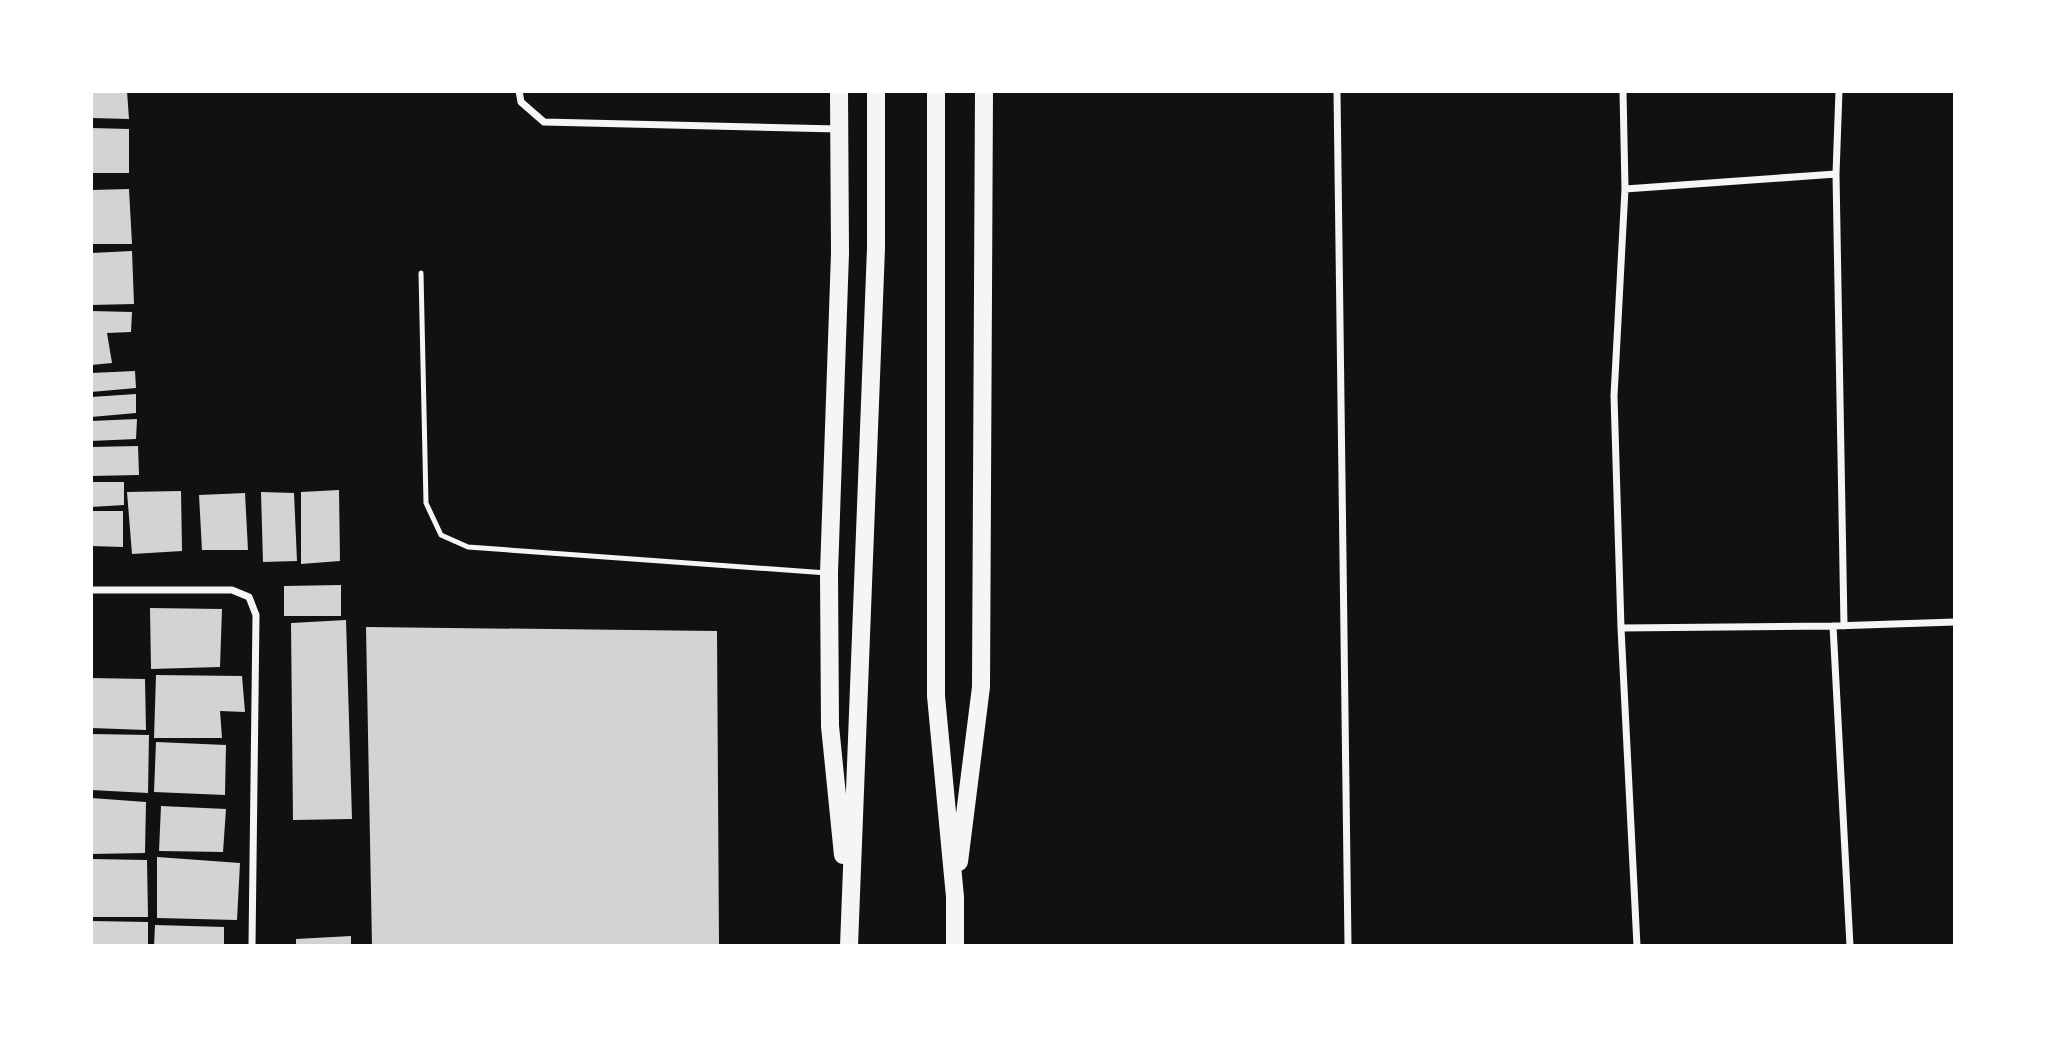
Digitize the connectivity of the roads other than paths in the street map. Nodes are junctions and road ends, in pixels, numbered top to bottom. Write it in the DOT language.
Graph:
graph roads {
  1 [pos="519,91"];
  2 [pos="839,91"];
  3 [pos="876,91"];
  4 [pos="936,91"];
  5 [pos="984,91"];
  6 [pos="1337,91"];
  7 [pos="1623,91"];
  8 [pos="1839,91"];
  9 [pos="839,129"];
  10 [pos="1836,174"];
  11 [pos="1625,189"];
  12 [pos="421,273"];
  13 [pos="829,573"];
  14 [pos="91,590"];
  15 [pos="1955,622"];
  16 [pos="1833,626"];
  17 [pos="1844,626"];
  18 [pos="1621,628"];
  19 [pos="955,897"];
  20 [pos="849,918"];
  21 [pos="252,946"];
  22 [pos="849,946"];
  23 [pos="955,946"];
  24 [pos="1348,946"];
  25 [pos="1637,946"];
  26 [pos="1850,946"];
  1 -- 9 [label="street"];
  2 -- 9 [label="main road"];
  3 -- 20 [label="main road"];
  4 -- 19 [label="main road"];
  5 -- 19 [label="main road"];
  6 -- 24 [label="street"];
  7 -- 11 [label="street"];
  8 -- 10 [label="street"];
  9 -- 13 [label="main road"];
  10 -- 11 [label="street"];
  10 -- 17 [label="street"];
  11 -- 18 [label="street"];
  12 -- 13 [label="lane"];
  13 -- 20 [label="main road"];
  14 -- 21 [label="street"];
  15 -- 17 [label="street"];
  16 -- 17 [label="street"];
  16 -- 18 [label="street"];
  16 -- 26 [label="street"];
  18 -- 25 [label="street"];
  19 -- 23 [label="main road"];
  20 -- 22 [label="main road"];
}
